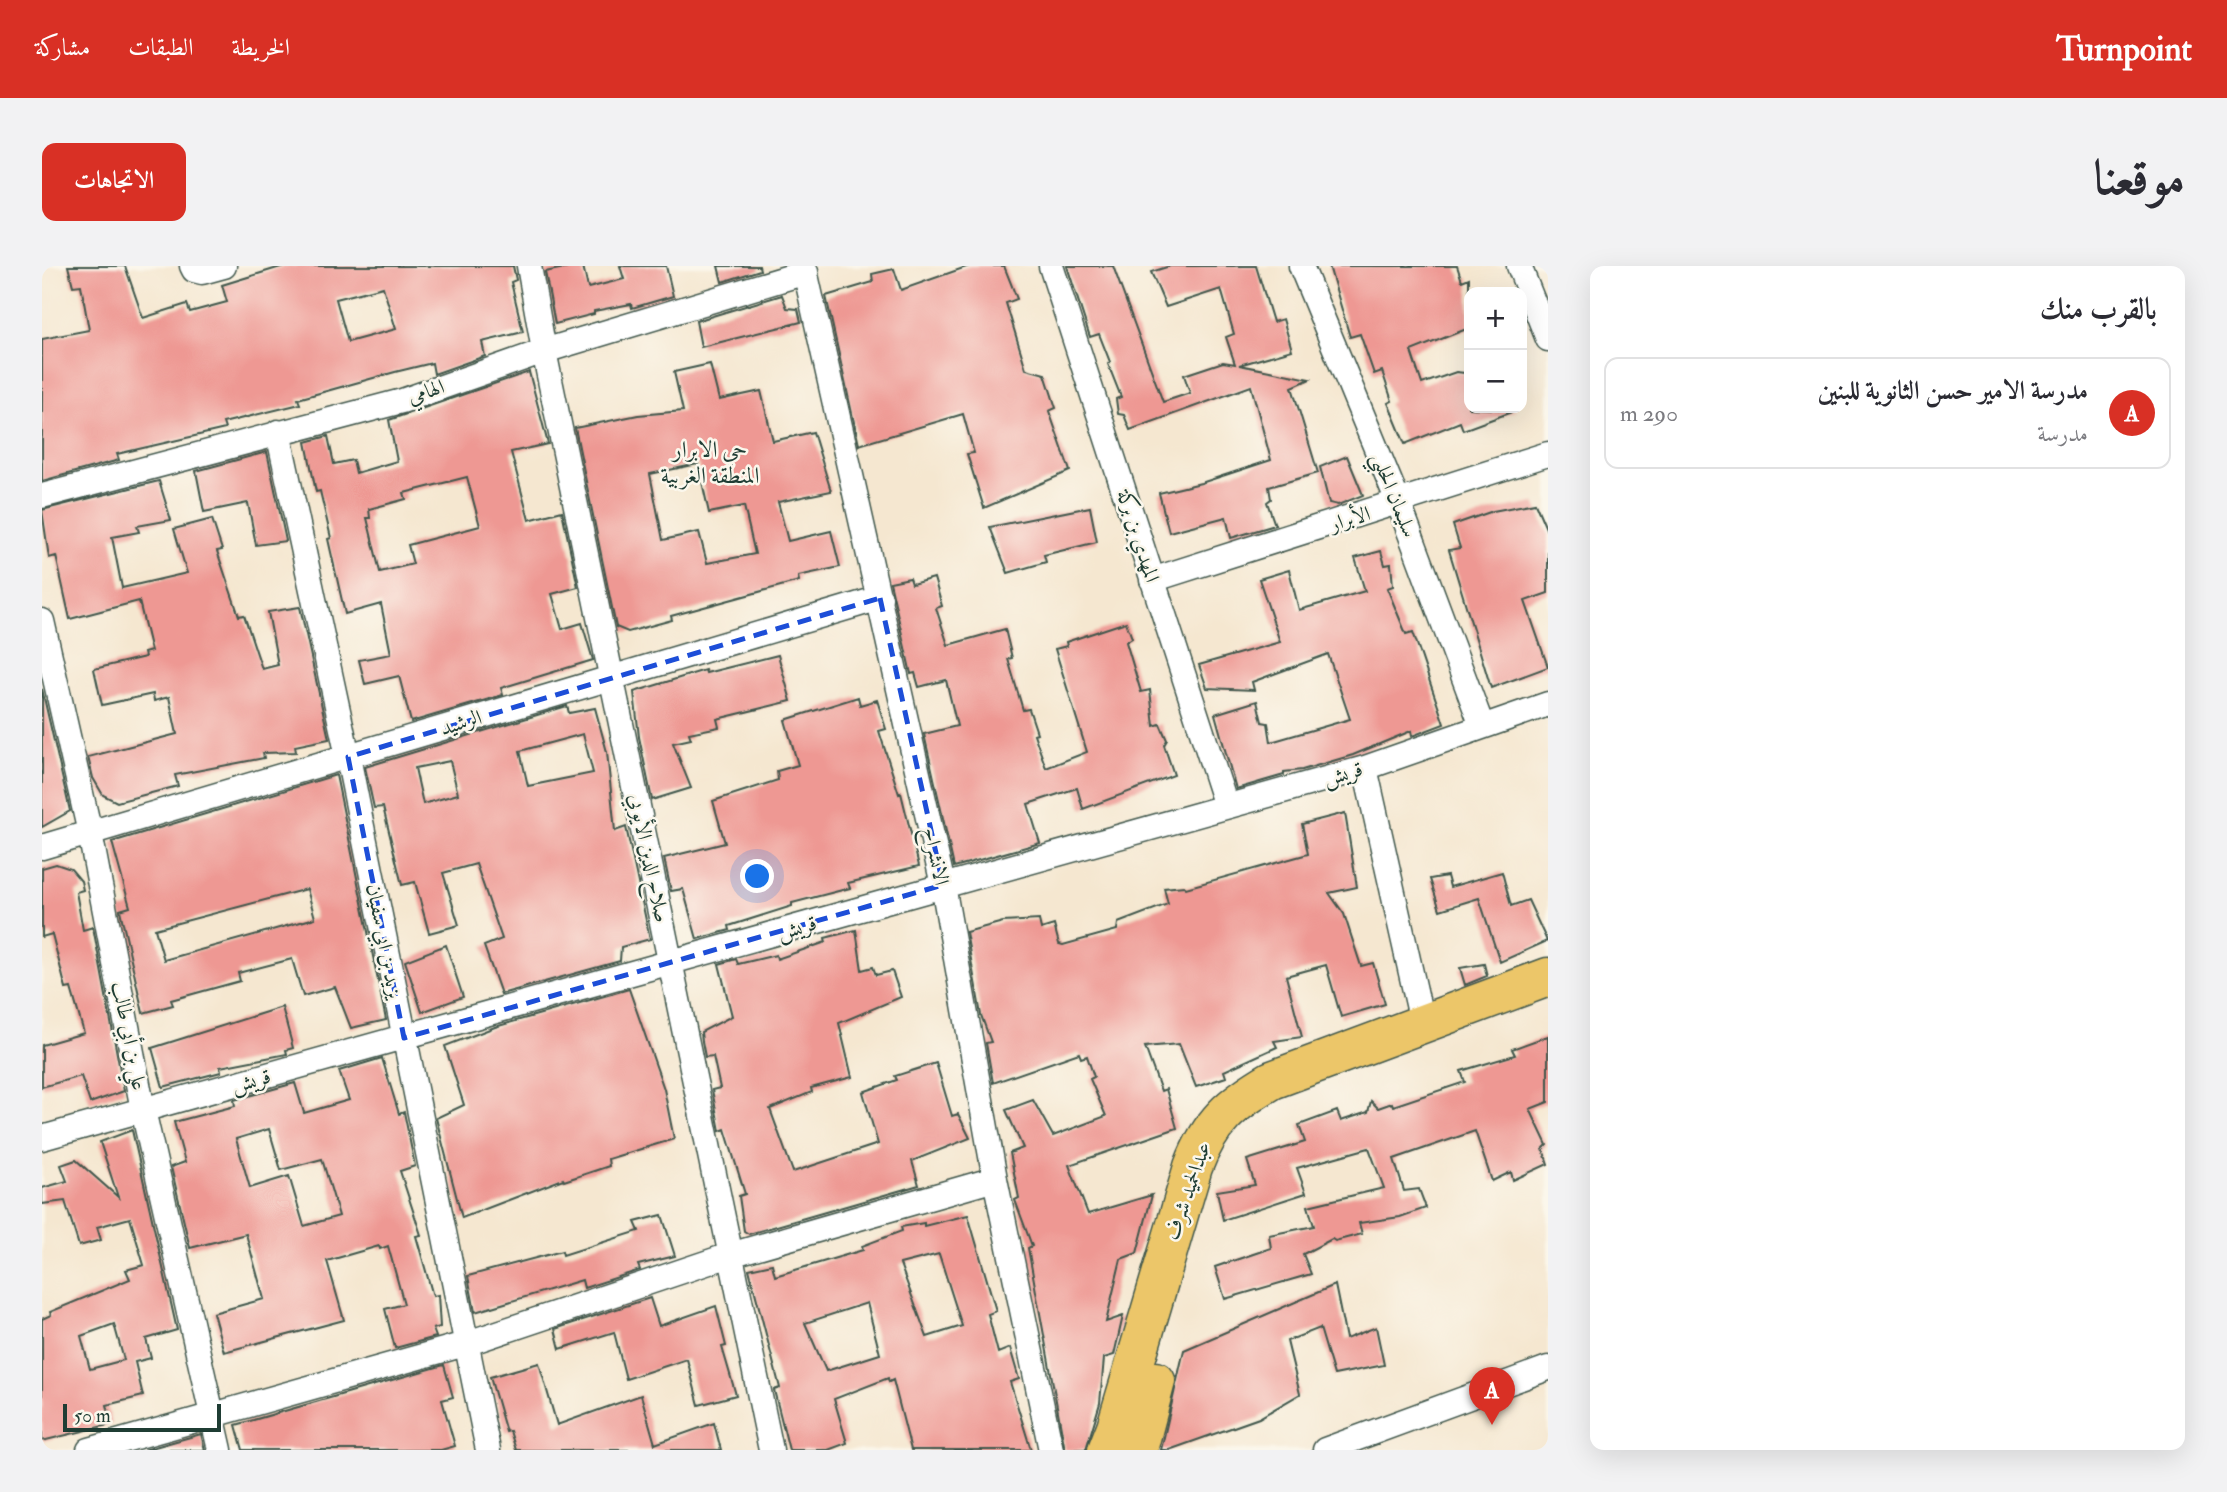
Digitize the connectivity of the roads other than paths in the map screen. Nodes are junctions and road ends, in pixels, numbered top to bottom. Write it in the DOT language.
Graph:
graph roads {
  1 [pos="192,266"];
  2 [pos="223,266"];
  3 [pos="529,266"];
  4 [pos="1051,266"];
  5 [pos="1301,266"];
  6 [pos="1519,266"];
  7 [pos="805,269"];
  8 [pos="1548,339"];
  9 [pos="544,351"];
  10 [pos="278,432"];
  11 [pos="1548,454"];
  12 [pos="42,496"];
  13 [pos="1399,504"];
  14 [pos="1152,580"];
  15 [pos="880,598"];
  16 [pos="42,621"];
  17 [pos="612,678"];
  18 [pos="49,680"];
  19 [pos="1548,704"];
  20 [pos="1482,726"];
  21 [pos="348,757"];
  22 [pos="1365,768"];
  23 [pos="1226,806"];
  24 [pos="90,833"];
  25 [pos="42,847"];
  26 [pos="943,885"];
  27 [pos="671,964"];
  28 [pos="1548,977"];
  29 [pos="1548,996"];
  30 [pos="1422,1022"];
  31 [pos="404,1038"];
  32 [pos="143,1110"];
  33 [pos="42,1138"];
  34 [pos="995,1179"];
  35 [pos="730,1255"];
  36 [pos="465,1344"];
  37 [pos="1548,1368"];
  38 [pos="213,1414"];
  39 [pos="89,1450"];
  40 [pos="220,1450"];
  41 [pos="488,1450"];
  42 [pos="771,1450"];
  43 [pos="1051,1450"];
  44 [pos="1107,1450"];
  45 [pos="1138,1450"];
  46 [pos="1325,1450"];
  1 -- 2 [label="street"];
  3 -- 9 [label="street, صلاح الدين الأيوبي"];
  4 -- 14 [label="street, المهدي بن بركة"];
  5 -- 13 [label="street, سليمان الحلبي"];
  6 -- 8 [label="street"];
  7 -- 9 [label="street, الهامي"];
  7 -- 15 [label="street, الانشراح"];
  9 -- 10 [label="street, الهامي"];
  9 -- 17 [label="street, صلاح الدين الأيوبي"];
  10 -- 12 [label="street, الهامي"];
  10 -- 21 [label="street, يزيد بن ابي سفيان"];
  11 -- 13 [label="street, الأبرار"];
  13 -- 14 [label="street, الأبرار"];
  13 -- 20 [label="street, سليمان الحلبي"];
  14 -- 23 [label="street, المهدي بن بركة"];
  15 -- 17 [label="street, الرشيد"];
  15 -- 26 [label="street, الانشراح"];
  16 -- 18 [label="street, علي بن أبي طالب"];
  17 -- 21 [label="street, الرشيد"];
  17 -- 27 [label="street, صلاح الدين الأيوبي"];
  18 -- 24 [label="street, علي بن أبي طالب"];
  19 -- 20 [label="street, قريش"];
  20 -- 22 [label="street, قريش"];
  21 -- 24 [label="street, الرشيد"];
  21 -- 31 [label="street, يزيد بن ابي سفيان"];
  22 -- 23 [label="street, قريش"];
  22 -- 30 [label="street"];
  23 -- 26 [label="street, قريش"];
  24 -- 25 [label="street, الرشيد"];
  24 -- 32 [label="street, علي بن أبي طالب"];
  26 -- 27 [label="street, قريش"];
  26 -- 34 [label="street, الانشراح"];
  27 -- 31 [label="street, قريش"];
  27 -- 35 [label="street, صلاح الدين الأيوبي"];
  28 -- 30 [label="main road, عبدالحميد شرف"];
  29 -- 45 [label="main road, عبدالحميد شرف"];
  30 -- 44 [label="main road, عبدالحميد شرف"];
  31 -- 32 [label="street, قريش"];
  31 -- 36 [label="street, يزيد بن ابي سفيان"];
  32 -- 33 [label="street, قريش"];
  32 -- 38 [label="street, علي بن أبي طالب"];
  34 -- 35 [label="street"];
  34 -- 43 [label="street, الانشراح"];
  35 -- 36 [label="street"];
  35 -- 42 [label="street, صلاح الدين الأيوبي"];
  36 -- 38 [label="street"];
  36 -- 41 [label="street, يزيد بن ابي سفيان"];
  37 -- 46 [label="street"];
  38 -- 39 [label="street"];
  38 -- 40 [label="street, علي بن أبي طالب"];
}
